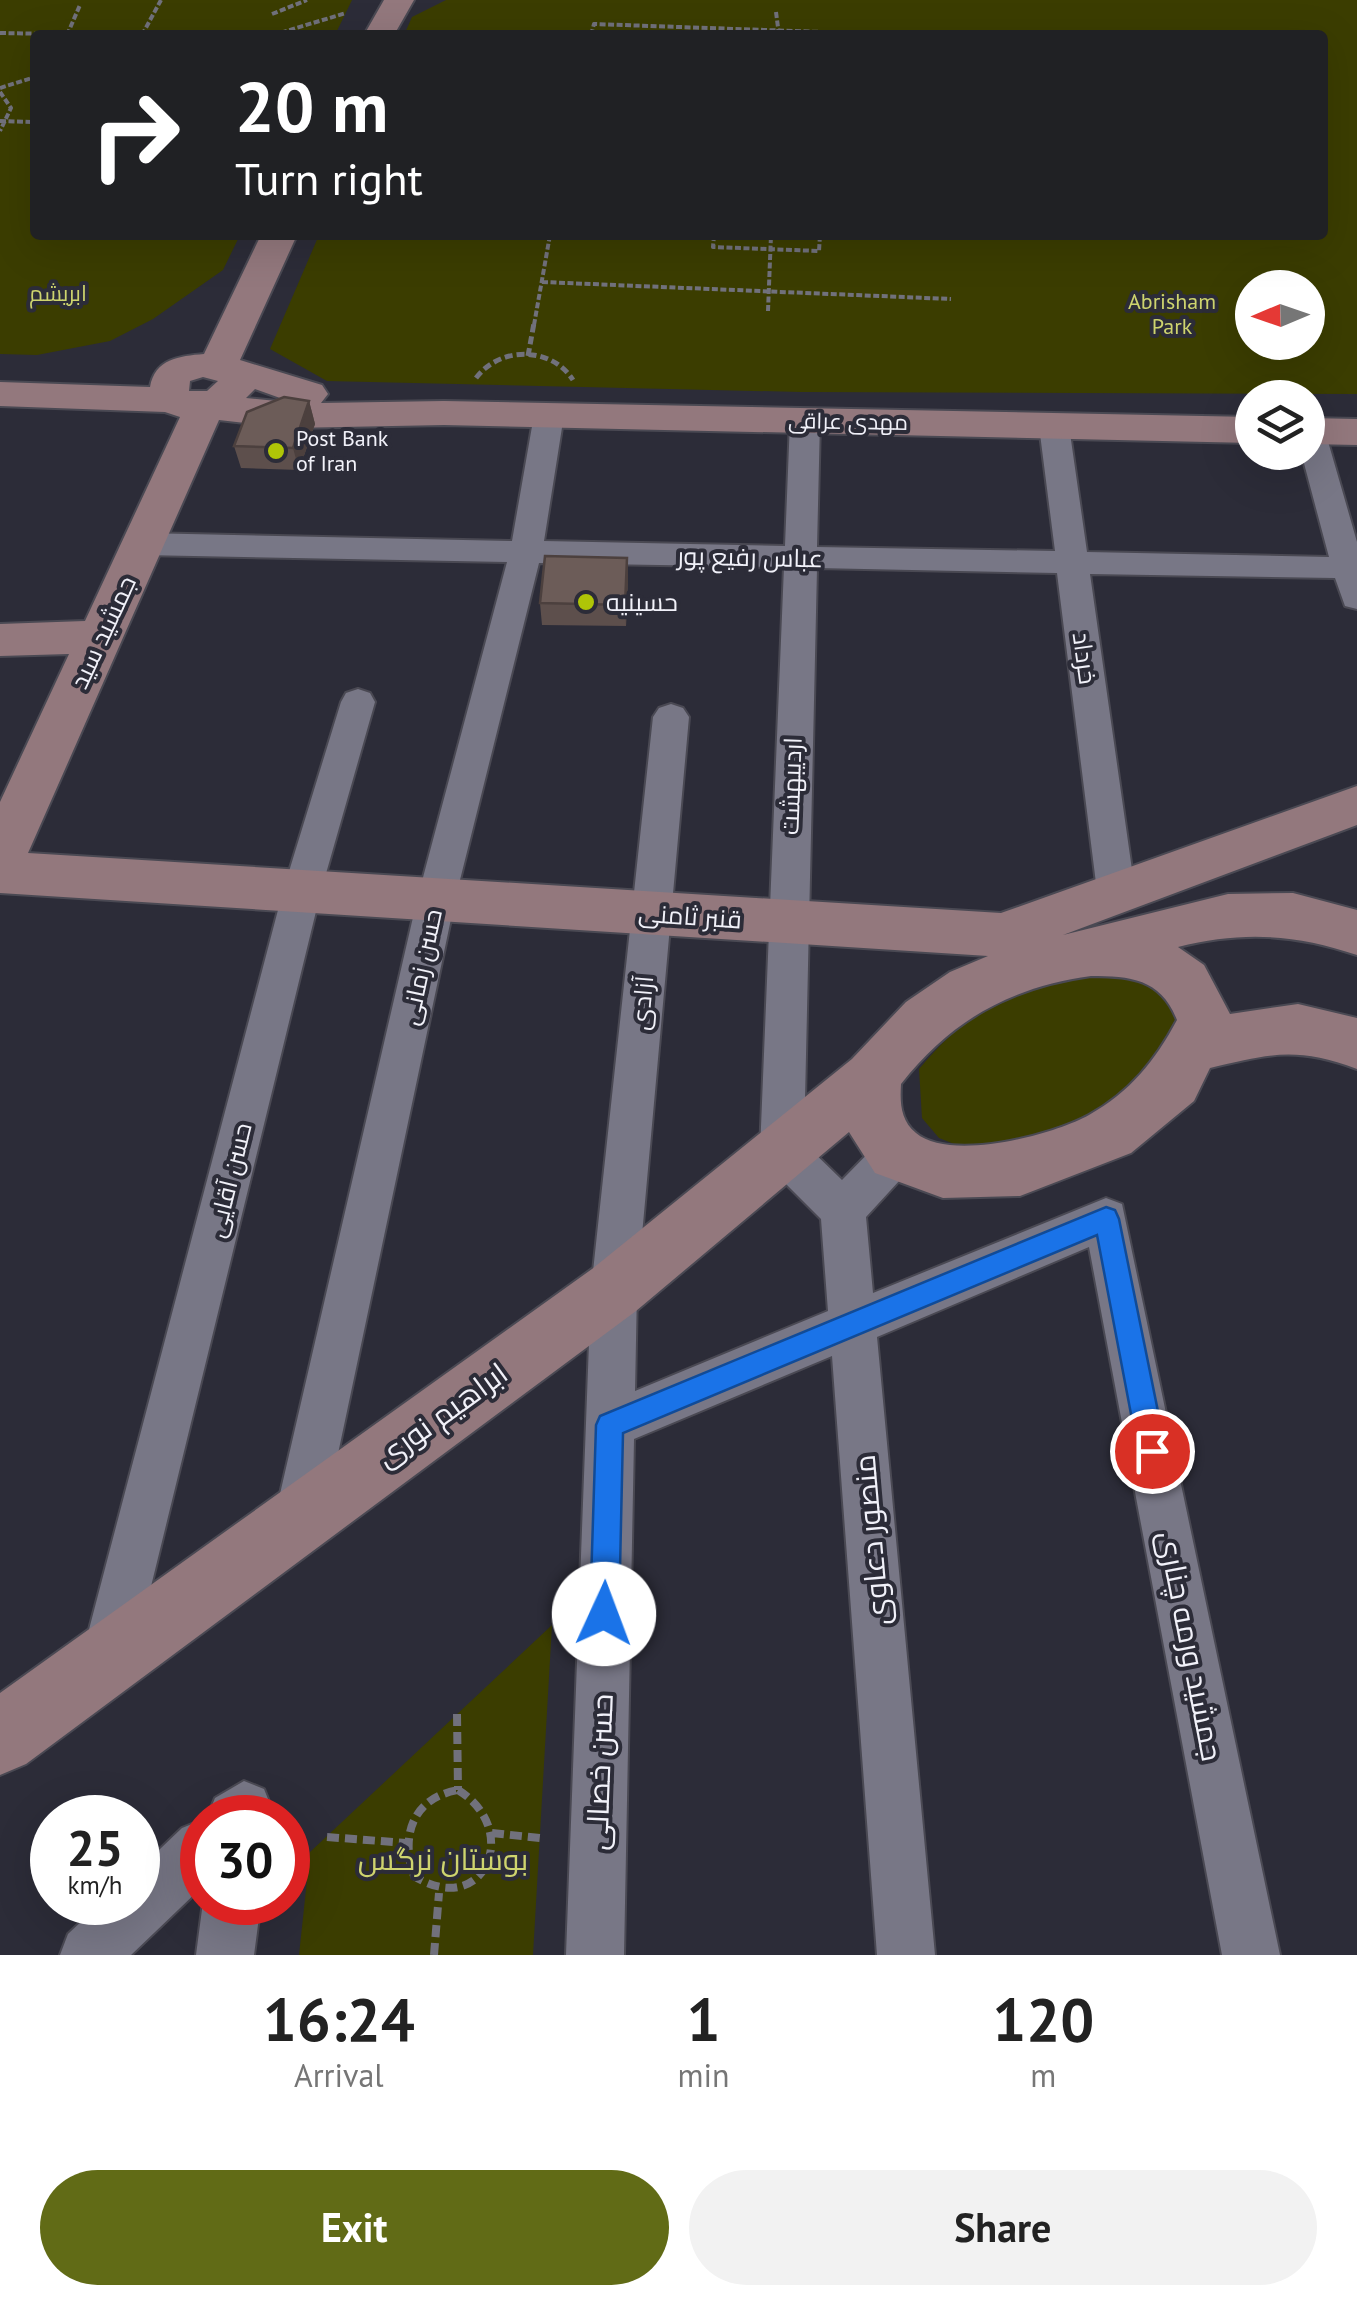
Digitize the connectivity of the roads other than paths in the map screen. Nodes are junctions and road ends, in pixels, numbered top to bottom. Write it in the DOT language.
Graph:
graph roads {
  1 [pos="398,0"];
  2 [pos="381,30"];
  3 [pos="275,240"];
  4 [pos="204,382"];
  5 [pos="0,394"];
  6 [pos="549,415"];
  7 [pos="805,420"];
  8 [pos="1054,426"];
  9 [pos="1235,430"];
  10 [pos="1325,431"];
  11 [pos="1357,432"];
  12 [pos="1321,470"];
  13 [pos="143,544"];
  14 [pos="526,552"];
  15 [pos="798,558"];
  16 [pos="1072,563"];
  17 [pos="1354,578"];
  18 [pos="100,637"];
  19 [pos="0,640"];
  20 [pos="358,702"];
  21 [pos="671,716"];
  22 [pos="1357,805"];
  23 [pos="0,858"];
  24 [pos="0,872"];
  25 [pos="302,891"];
  26 [pos="1116,891"];
  27 [pos="436,900"];
  28 [pos="650,914"];
  29 [pos="786,922"];
  30 [pos="1357,934"];
  31 [pos="1081,953"];
  32 [pos="1357,1044"];
  33 [pos="1196,1047"];
  34 [pos="872,1077"];
  35 [pos="782,1151"];
  36 [pos="896,1154"];
  37 [pos="843,1210"];
  38 [pos="614,1290"];
  39 [pos="854,1322"];
  40 [pos="610,1425"];
  41 [pos="299,1520"];
  42 [pos="106,1660"];
  43 [pos="0,1738"];
  44 [pos="180,1869"];
  45 [pos="229,1925"];
  46 [pos="89,1955"];
  47 [pos="225,1955"];
  48 [pos="594,1955"];
  49 [pos="906,1955"];
  50 [pos="1251,1955"];
  1 -- 2 [label="street"];
  3 -- 4 [label="street, جمشید سید"];
  4 -- 5 [label="street, مهدی عراقی"];
  4 -- 6 [label="street, مهدی عراقی"];
  4 -- 13 [label="street, جمشید سید"];
  6 -- 7 [label="street, مهدی عراقی"];
  6 -- 14 [label="street, حسن زمانی"];
  7 -- 8 [label="street, مهدی عراقی"];
  7 -- 15 [label="street, اردیبهشت"];
  8 -- 9 [label="street, مهدی عراقی"];
  8 -- 16 [label="street, خرداد"];
  10 -- 11 [label="street"];
  12 -- 17 [label="street"];
  13 -- 14 [label="street, عباس رفیع پور"];
  13 -- 18 [label="street, جمشید سید"];
  14 -- 15 [label="street, عباس رفیع پور"];
  14 -- 27 [label="street, حسن زمانی"];
  15 -- 16 [label="street, عباس رفیع پور"];
  15 -- 29 [label="street, اردیبهشت"];
  16 -- 17 [label="street, عباس رفیع پور"];
  16 -- 26 [label="street, خرداد"];
  18 -- 19 [label="street"];
  18 -- 23 [label="street, جمشید سید"];
  20 -- 25 [label="street, حسن آقایی"];
  21 -- 28 [label="street, آزادی"];
  22 -- 26 [label="street, قنبر ثامنی"];
  24 -- 25 [label="street, قنبر ثامنی"];
  25 -- 27 [label="street, قنبر ثامنی"];
  25 -- 42 [label="street, حسن آقایی"];
  26 -- 29 [label="street, قنبر ثامنی"];
  27 -- 28 [label="street, قنبر ثامنی"];
  27 -- 41 [label="street, حسن زمانی"];
  28 -- 29 [label="street, قنبر ثامنی"];
  28 -- 38 [label="street, آزادی"];
  29 -- 35 [label="street, اردیبهشت"];
  30 -- 31 [label="street"];
  31 -- 33 [label="street"];
  31 -- 34 [label="street"];
  32 -- 33 [label="street"];
  33 -- 36 [label="street"];
  34 -- 35 [label="street, ابراهیم نوری"];
  34 -- 36 [label="street"];
  35 -- 37 [label="street"];
  35 -- 38 [label="street, ابراهیم نوری"];
  36 -- 37 [label="street"];
  37 -- 39 [label="street, منصور دعاوی"];
  38 -- 40 [label="street, حسن خصالی"];
  38 -- 41 [label="street, ابراهیم نوری"];
  39 -- 40 [label="street"];
  39 -- 49 [label="street, منصور دعاوی"];
  39 -- 50 [label="street, جمشید ورمه چناری"];
  40 -- 48 [label="street, حسن خصالی"];
  41 -- 42 [label="street, ابراهیم نوری"];
  42 -- 43 [label="street, ابراهیم نوری"];
  44 -- 46 [label="street"];
  45 -- 47 [label="street"];
}
